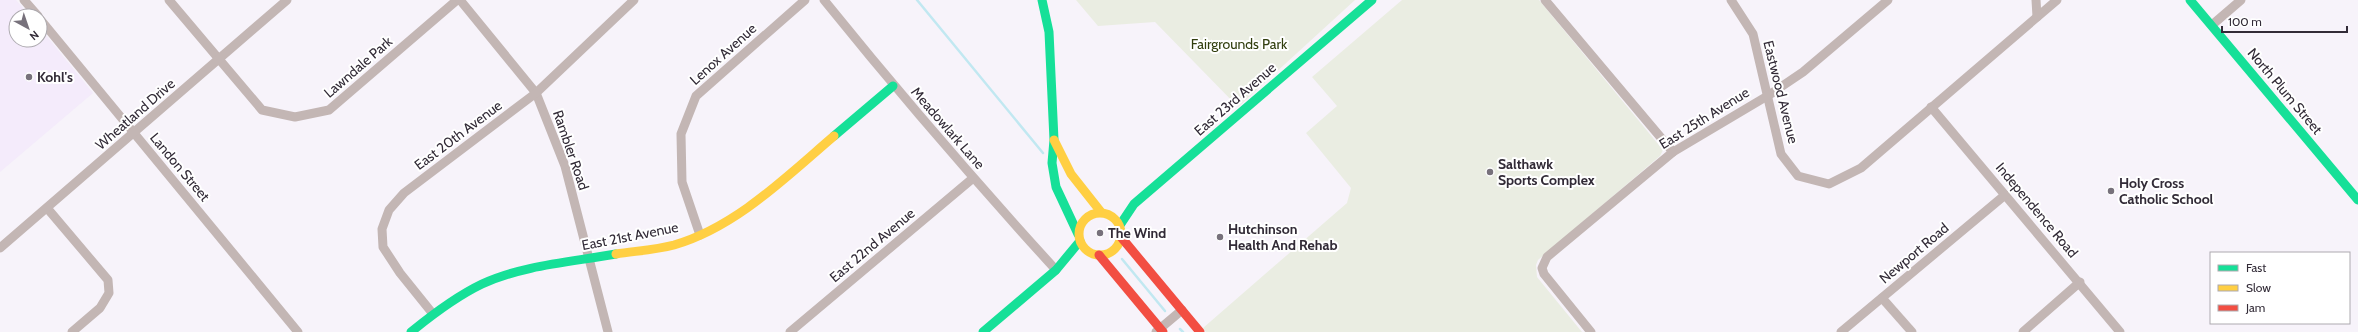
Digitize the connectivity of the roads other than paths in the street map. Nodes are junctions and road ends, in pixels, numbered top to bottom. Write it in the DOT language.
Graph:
graph roads {
  1 [pos="24,0"];
  2 [pos="169,0"];
  3 [pos="287,0"];
  4 [pos="457,0"];
  5 [pos="460,0"];
  6 [pos="634,0"];
  7 [pos="805,0"];
  8 [pos="824,0"];
  9 [pos="1042,0"];
  10 [pos="1372,0"];
  11 [pos="1545,0"];
  12 [pos="1731,0"];
  13 [pos="1888,0"];
  14 [pos="2036,0"];
  15 [pos="2057,0"];
  16 [pos="2190,0"];
  17 [pos="2242,0"];
  18 [pos="31,8"];
  19 [pos="2037,17"];
  20 [pos="2212,25"];
  21 [pos="48,29"];
  22 [pos="218,60"];
  23 [pos="893,86"];
  24 [pos="536,93"];
  25 [pos="1769,95"];
  26 [pos="1932,107"];
  27 [pos="134,134"];
  28 [pos="1054,140"];
  29 [pos="1673,152"];
  30 [pos="972,179"];
  31 [pos="2005,195"];
  32 [pos="2358,200"];
  33 [pos="1134,204"];
  34 [pos="47,208"];
  35 [pos="1104,213"];
  36 [pos="1120,225"];
  37 [pos="700,234"];
  38 [pos="1121,237"];
  39 [pos="1079,238"];
  40 [pos="0,248"];
  41 [pos="1089,252"];
  42 [pos="1099,255"];
  43 [pos="589,259"];
  44 [pos="1056,270"];
  45 [pos="2080,282"];
  46 [pos="1882,298"];
  47 [pos="1182,310"];
  48 [pos="433,314"];
  49 [pos="1160,331"];
  50 [pos="72,332"];
  51 [pos="298,332"];
  52 [pos="411,332"];
  53 [pos="608,332"];
  54 [pos="790,332"];
  55 [pos="983,332"];
  56 [pos="1200,332"];
  57 [pos="1591,332"];
  58 [pos="1841,332"];
  59 [pos="1912,332"];
  60 [pos="2023,332"];
  61 [pos="2120,332"];
  1 -- 18 [label="street"];
  2 -- 22 [label="street, Lawndale Park"];
  3 -- 22 [label="street, Wheatland Drive"];
  4 -- 22 [label="street, Lawndale Park"];
  5 -- 24 [label="street, Rambler Road"];
  6 -- 24 [label="street, East 20th Avenue"];
  7 -- 37 [label="street, Lenox Avenue"];
  8 -- 23 [label="street, Meadowlark Lane"];
  9 -- 28 [label="street"];
  10 -- 33 [label="street, East 23rd Avenue"];
  11 -- 29 [label="street"];
  12 -- 25 [label="street, Eastwood Avenue"];
  13 -- 25 [label="street, East 25th Avenue"];
  14 -- 19 [label="street"];
  15 -- 19 [label="street, Eastwood Avenue"];
  16 -- 20 [label="street, North Plum Street"];
  17 -- 20 [label="street"];
  19 -- 26 [label="street, Eastwood Avenue"];
  20 -- 32 [label="street, North Plum Street"];
  21 -- 27 [label="street, Landon Street"];
  22 -- 27 [label="street, Wheatland Drive"];
  23 -- 30 [label="street, Meadowlark Lane"];
  23 -- 37 [label="street, East 21st Avenue"];
  24 -- 43 [label="street, Rambler Road"];
  24 -- 48 [label="street, East 20th Avenue"];
  25 -- 26 [label="street, Eastwood Avenue"];
  25 -- 29 [label="street, East 25th Avenue"];
  26 -- 31 [label="street, Independence Road"];
  27 -- 34 [label="street, Wheatland Drive"];
  27 -- 51 [label="street, Landon Street"];
  28 -- 35 [label="street"];
  28 -- 39 [label="street"];
  29 -- 57 [label="street, East 25th Avenue"];
  30 -- 44 [label="street, Meadowlark Lane"];
  30 -- 54 [label="street, East 22nd Avenue"];
  31 -- 45 [label="street, Independence Road"];
  31 -- 46 [label="street, Newport Road"];
  33 -- 35 [label="street, East 23rd Avenue"];
  33 -- 36 [label="street, East 23rd Avenue"];
  34 -- 40 [label="street, Wheatland Drive"];
  34 -- 50 [label="street"];
  35 -- 36 [label="street"];
  35 -- 39 [label="street"];
  36 -- 38 [label="street"];
  37 -- 43 [label="street, East 21st Avenue"];
  38 -- 42 [label="street"];
  38 -- 47 [label="street"];
  39 -- 41 [label="street"];
  39 -- 44 [label="street"];
  41 -- 42 [label="street"];
  41 -- 44 [label="street"];
  42 -- 49 [label="street"];
  43 -- 48 [label="street, East 21st Avenue"];
  43 -- 53 [label="street, Rambler Road"];
  44 -- 55 [label="street"];
  45 -- 60 [label="street"];
  45 -- 61 [label="street, Independence Road"];
  46 -- 58 [label="street, Newport Road"];
  46 -- 59 [label="street"];
  47 -- 49 [label="street"];
  47 -- 56 [label="street"];
  48 -- 52 [label="street, East 21st Avenue"];
}
